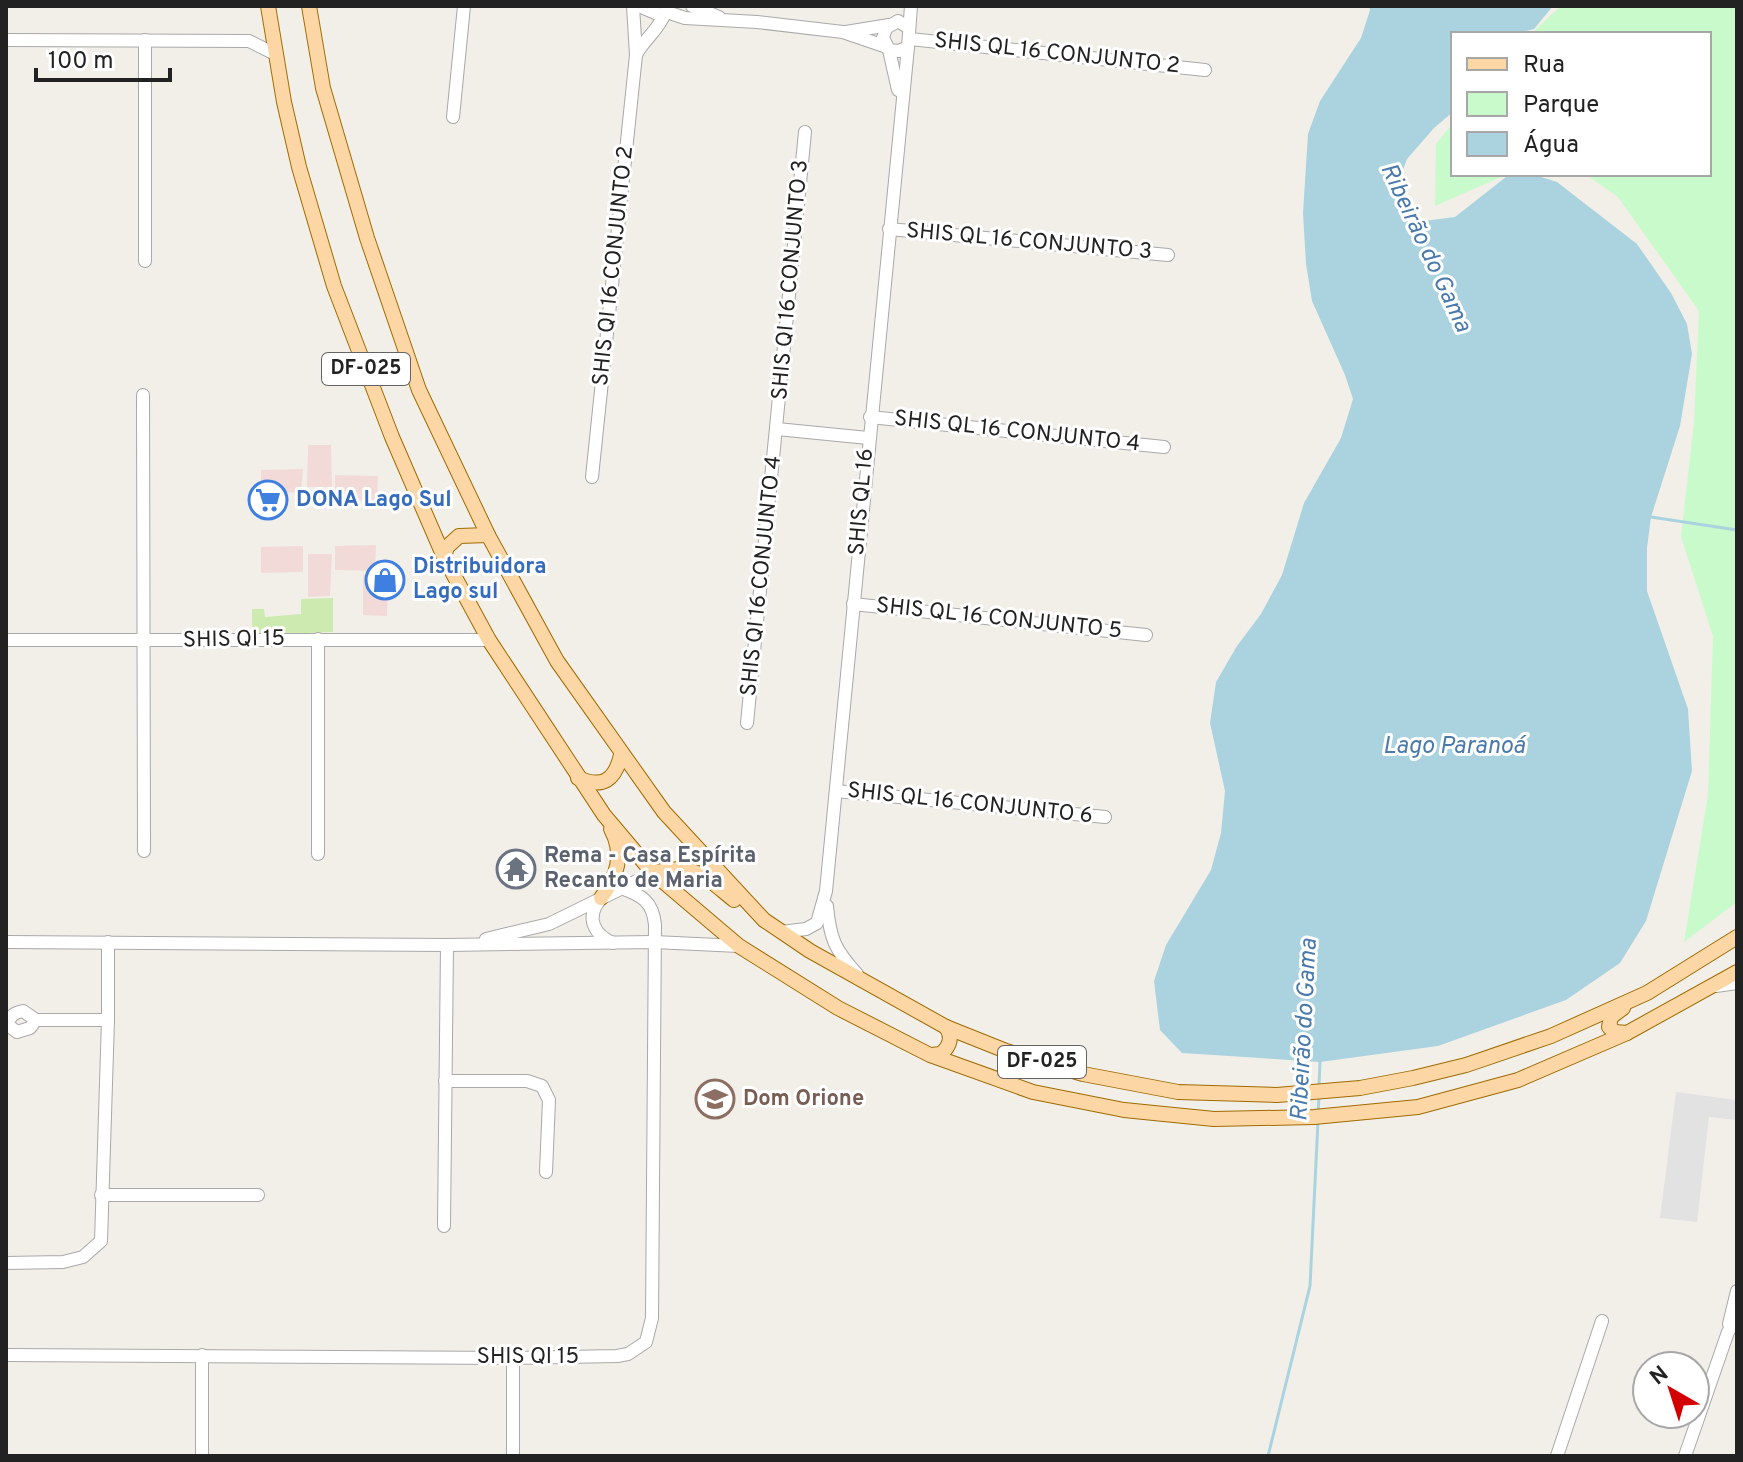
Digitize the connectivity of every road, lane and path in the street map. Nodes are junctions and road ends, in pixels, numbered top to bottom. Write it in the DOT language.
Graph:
graph roads {
  1 [pos="268,6"];
  2 [pos="309,6"];
  3 [pos="464,6"];
  4 [pos="636,6"];
  5 [pos="692,6"];
  6 [pos="903,6"];
  7 [pos="911,6"];
  8 [pos="668,11"];
  9 [pos="726,20"];
  10 [pos="270,23"];
  11 [pos="892,23"];
  12 [pos="843,32"];
  13 [pos="909,38"];
  14 [pos="6,40"];
  15 [pos="145,40"];
  16 [pos="249,41"];
  17 [pos="888,48"];
  18 [pos="275,54"];
  19 [pos="636,55"];
  20 [pos="1205,70"];
  21 [pos="900,113"];
  22 [pos="453,117"];
  23 [pos="805,132"];
  24 [pos="889,229"];
  25 [pos="1168,255"];
  26 [pos="145,261"];
  27 [pos="143,395"];
  28 [pos="870,417"];
  29 [pos="777,429"];
  30 [pos="868,438"];
  31 [pos="1164,447"];
  32 [pos="592,477"];
  33 [pos="488,535"];
  34 [pos="444,557"];
  35 [pos="853,604"];
  36 [pos="478,619"];
  37 [pos="1146,635"];
  38 [pos="318,639"];
  39 [pos="6,640"];
  40 [pos="461,640"];
  41 [pos="489,640"];
  42 [pos="145,641"];
  43 [pos="747,723"];
  44 [pos="621,755"];
  45 [pos="577,778"];
  46 [pos="836,791"];
  47 [pos="604,815"];
  48 [pos="1105,817"];
  49 [pos="144,851"];
  50 [pos="318,854"];
  51 [pos="653,873"];
  52 [pos="621,888"];
  53 [pos="826,891"];
  54 [pos="601,898"];
  55 [pos="764,920"];
  56 [pos="781,932"];
  57 [pos="1737,937"];
  58 [pos="6,942"];
  59 [pos="108,942"];
  60 [pos="654,942"];
  61 [pos="614,943"];
  62 [pos="452,945"];
  63 [pos="739,946"];
  64 [pos="1737,972"];
  65 [pos="1737,983"];
  66 [pos="866,984"];
  67 [pos="1713,986"];
  68 [pos="1647,993"];
  69 [pos="36,1020"];
  70 [pos="108,1020"];
  71 [pos="946,1027"];
  72 [pos="1627,1033"];
  73 [pos="930,1055"];
  74 [pos="445,1081"];
  75 [pos="546,1172"];
  76 [pos="101,1195"];
  77 [pos="258,1195"];
  78 [pos="444,1226"];
  79 [pos="6,1263"];
  80 [pos="1737,1291"];
  81 [pos="1737,1317"];
  82 [pos="1602,1321"];
  83 [pos="1728,1332"];
  84 [pos="6,1355"];
  85 [pos="202,1355"];
  86 [pos="513,1358"];
  87 [pos="202,1456"];
  88 [pos="513,1456"];
  89 [pos="1557,1456"];
  90 [pos="1685,1456"];
  1 -- 10 [label="main road, DF-025"];
  2 -- 33 [label="main road, DF-025"];
  3 -- 22 [label="street"];
  4 -- 8 [label="street"];
  4 -- 19 [label="street, SHIS QI 16 CONJUNTO 2"];
  5 -- 9 [label="street"];
  6 -- 11 [label="street"];
  7 -- 13 [label="street, SHIS QL 16"];
  8 -- 9 [label="street"];
  8 -- 19 [label="street"];
  9 -- 12 [label="street"];
  10 -- 16 [label="street"];
  10 -- 18 [label="main road, DF-025"];
  11 -- 12 [label="street"];
  11 -- 13 [label="street"];
  11 -- 17 [label="street, SHIS QL 16"];
  12 -- 17 [label="street"];
  13 -- 17 [label="street"];
  13 -- 20 [label="street, SHIS QL 16 CONJUNTO 2"];
  13 -- 21 [label="street, SHIS QL 16"];
  14 -- 15 [label="street"];
  15 -- 16 [label="street"];
  15 -- 26 [label="street"];
  16 -- 18 [label="street"];
  17 -- 21 [label="street, SHIS QL 16"];
  18 -- 34 [label="main road, DF-025"];
  19 -- 32 [label="street, SHIS QI 16 CONJUNTO 2"];
  21 -- 24 [label="street, SHIS QL 16"];
  23 -- 29 [label="street, SHIS QI 16 CONJUNTO 3"];
  24 -- 25 [label="street, SHIS QL 16 CONJUNTO 3"];
  24 -- 28 [label="street, SHIS QL 16"];
  27 -- 42 [label="street"];
  28 -- 30 [label="street, SHIS QL 16"];
  28 -- 31 [label="street, SHIS QL 16 CONJUNTO 4"];
  29 -- 30 [label="street"];
  29 -- 43 [label="street, SHIS QI 16 CONJUNTO 4"];
  30 -- 35 [label="street, SHIS QL 16"];
  33 -- 34 [label="main road"];
  33 -- 44 [label="main road, DF-025"];
  34 -- 36 [label="main road, DF-025"];
  35 -- 37 [label="street, SHIS QL 16 CONJUNTO 5"];
  35 -- 46 [label="street, SHIS QL 16"];
  36 -- 40 [label="street"];
  36 -- 41 [label="main road, DF-025"];
  38 -- 40 [label="street, SHIS QI 15"];
  38 -- 42 [label="street, SHIS QI 15"];
  38 -- 50 [label="street"];
  39 -- 42 [label="street, SHIS QI 15"];
  40 -- 41 [label="street, SHIS QI 15"];
  41 -- 45 [label="main road, DF-025"];
  42 -- 49 [label="street"];
  44 -- 45 [label="main road"];
  44 -- 55 [label="main road, DF-025"];
  45 -- 47 [label="main road, DF-025"];
  46 -- 48 [label="street, SHIS QL 16 CONJUNTO 6"];
  46 -- 53 [label="street, SHIS QL 16"];
  47 -- 51 [label="main road, DF-025"];
  47 -- 54 [label="main road"];
  51 -- 52 [label="street"];
  51 -- 55 [label="main road"];
  51 -- 63 [label="main road, DF-025"];
  52 -- 54 [label="street"];
  52 -- 60 [label="street"];
  53 -- 56 [label="street, SHIS QL 16"];
  53 -- 66 [label="street, SHIS QL 16"];
  54 -- 61 [label="street"];
  54 -- 62 [label="street"];
  55 -- 56 [label="main road, DF-025"];
  56 -- 66 [label="main road, DF-025"];
  57 -- 68 [label="main road, DF-025"];
  58 -- 59 [label="street"];
  59 -- 62 [label="street"];
  59 -- 70 [label="street"];
  60 -- 61 [label="street"];
  60 -- 63 [label="street"];
  60 -- 86 [label="street, SHIS QI 15"];
  61 -- 62 [label="street"];
  62 -- 74 [label="street"];
  63 -- 73 [label="main road, DF-025"];
  64 -- 67 [label="main road, DF-025"];
  65 -- 67 [label="street"];
  66 -- 71 [label="main road, DF-025"];
  67 -- 72 [label="main road, DF-025"];
  68 -- 71 [label="main road, DF-025"];
  68 -- 72 [label="main road"];
  69 -- 70 [label="street"];
  70 -- 76 [label="street"];
  71 -- 73 [label="main road"];
  72 -- 73 [label="main road, DF-025"];
  74 -- 75 [label="street"];
  74 -- 78 [label="street"];
  76 -- 77 [label="street"];
  76 -- 79 [label="street"];
  80 -- 83 [label="street"];
  81 -- 83 [label="street"];
  82 -- 89 [label="street"];
  83 -- 90 [label="street"];
  84 -- 85 [label="street, SHIS QI 15"];
  85 -- 86 [label="street, SHIS QI 15"];
  85 -- 87 [label="street"];
  86 -- 88 [label="street"];
}
